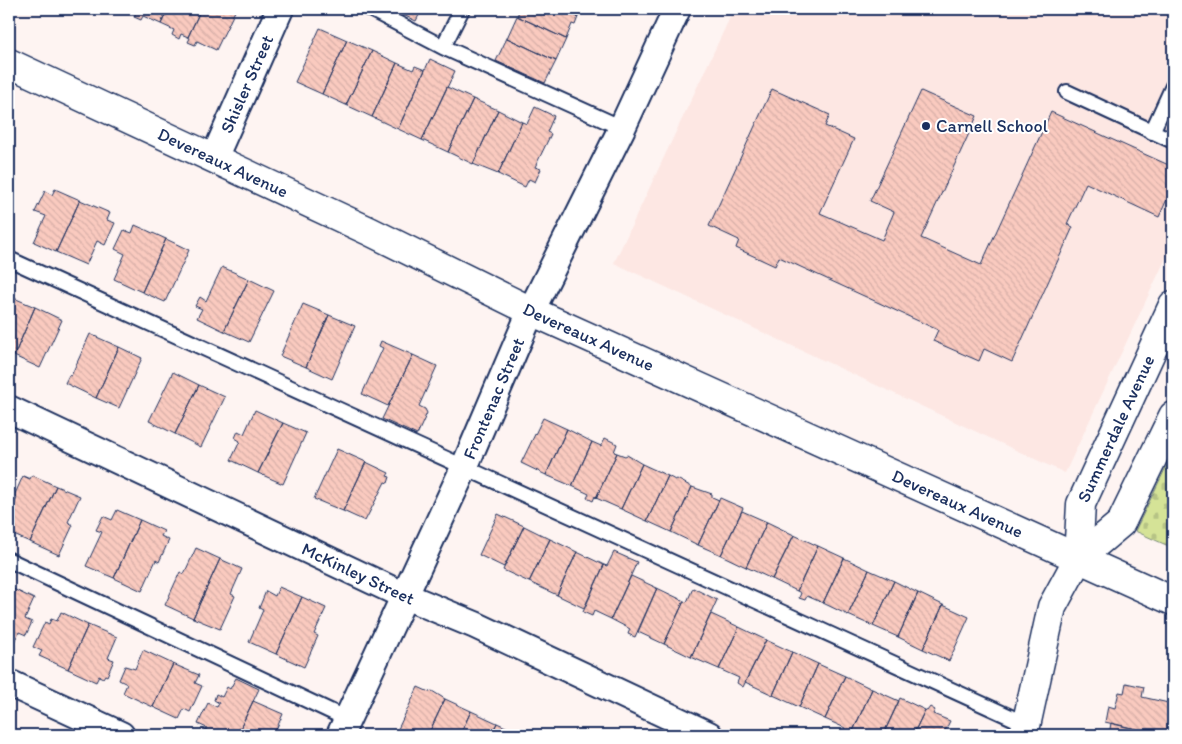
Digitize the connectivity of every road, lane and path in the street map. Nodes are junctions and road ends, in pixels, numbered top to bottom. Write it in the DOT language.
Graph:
graph roads {
  1 [pos="280,9"];
  2 [pos="370,9"];
  3 [pos="462,9"];
  4 [pos="677,9"];
  5 [pos="444,47"];
  6 [pos="9,64"];
  7 [pos="1173,86"];
  8 [pos="1067,92"];
  9 [pos="622,128"];
  10 [pos="1152,132"];
  11 [pos="1173,140"];
  12 [pos="214,158"];
  13 [pos="9,259"];
  14 [pos="1173,305"];
  15 [pos="531,311"];
  16 [pos="9,409"];
  17 [pos="1173,416"];
  18 [pos="464,468"];
  19 [pos="1078,559"];
  20 [pos="9,560"];
  21 [pos="405,596"];
  22 [pos="1173,601"];
  23 [pos="9,683"];
  24 [pos="343,727"];
  25 [pos="1025,730"];
  26 [pos="121,735"];
  27 [pos="709,735"];
  1 -- 12 [label="street, Shisler Street"];
  2 -- 5 [label="lane"];
  3 -- 5 [label="lane"];
  4 -- 9 [label="street, Frontenac Street"];
  5 -- 9 [label="lane"];
  6 -- 12 [label="main road, Devereaux Avenue"];
  7 -- 10 [label="lane"];
  8 -- 10 [label="lane"];
  9 -- 15 [label="street, Frontenac Street"];
  10 -- 11 [label="lane"];
  12 -- 15 [label="main road, Devereaux Avenue"];
  13 -- 18 [label="lane"];
  14 -- 19 [label="main road, Summerdale Avenue"];
  15 -- 18 [label="street, Frontenac Street"];
  15 -- 19 [label="main road, Devereaux Avenue"];
  16 -- 21 [label="street, McKinley Street"];
  17 -- 19 [label="main road, Summerdale Avenue"];
  18 -- 21 [label="street, Frontenac Street"];
  18 -- 25 [label="lane"];
  19 -- 22 [label="main road, Devereaux Avenue"];
  19 -- 25 [label="main road, Summerdale Avenue"];
  20 -- 24 [label="lane"];
  21 -- 24 [label="street, Frontenac Street"];
  21 -- 27 [label="street, McKinley Street"];
  23 -- 26 [label="street"];
}
